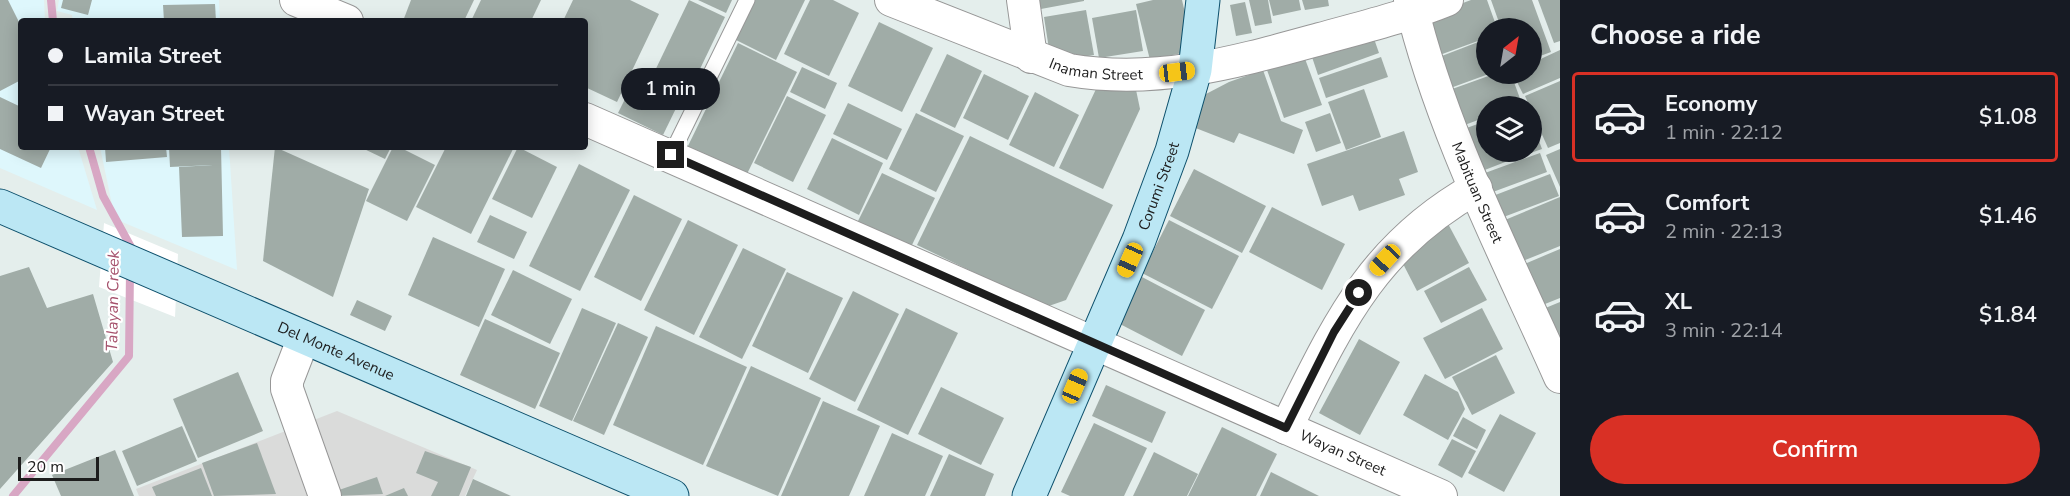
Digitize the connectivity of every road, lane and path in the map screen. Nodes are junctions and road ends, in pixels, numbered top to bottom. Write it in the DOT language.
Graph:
graph roads {
  1 [pos="296,0"];
  2 [pos="747,0"];
  3 [pos="891,0"];
  4 [pos="1023,0"];
  5 [pos="1203,0"];
  6 [pos="1447,0"];
  7 [pos="1412,7"];
  8 [pos="340,18"];
  9 [pos="1031,57"];
  10 [pos="1195,70"];
  11 [pos="588,120"];
  12 [pos="671,155"];
  13 [pos="1476,188"];
  14 [pos="0,206"];
  15 [pos="304,337"];
  16 [pos="1094,342"];
  17 [pos="1560,377"];
  18 [pos="1286,428"];
  19 [pos="325,496"];
  20 [pos="672,496"];
  21 [pos="1029,496"];
  22 [pos="1441,496"];
  1 -- 8 [label="street"];
  2 -- 12 [label="lane"];
  3 -- 9 [label="street, Inaman Street"];
  4 -- 9 [label="street"];
  5 -- 10 [label="main road, Corumi Street"];
  6 -- 7 [label="street, Inaman Street"];
  7 -- 10 [label="street, Inaman Street"];
  7 -- 13 [label="street, Mabituan Street"];
  9 -- 10 [label="street, Inaman Street"];
  10 -- 16 [label="main road, Corumi Street"];
  11 -- 12 [label="street, Wayan Street"];
  12 -- 16 [label="street, Wayan Street"];
  13 -- 17 [label="street, Mabituan Street"];
  13 -- 18 [label="street"];
  14 -- 15 [label="main road, Del Monte Avenue"];
  15 -- 19 [label="street"];
  15 -- 20 [label="main road, Del Monte Avenue"];
  16 -- 18 [label="street, Wayan Street"];
  16 -- 21 [label="main road, Corumi Street"];
  18 -- 22 [label="street, Wayan Street"];
}
